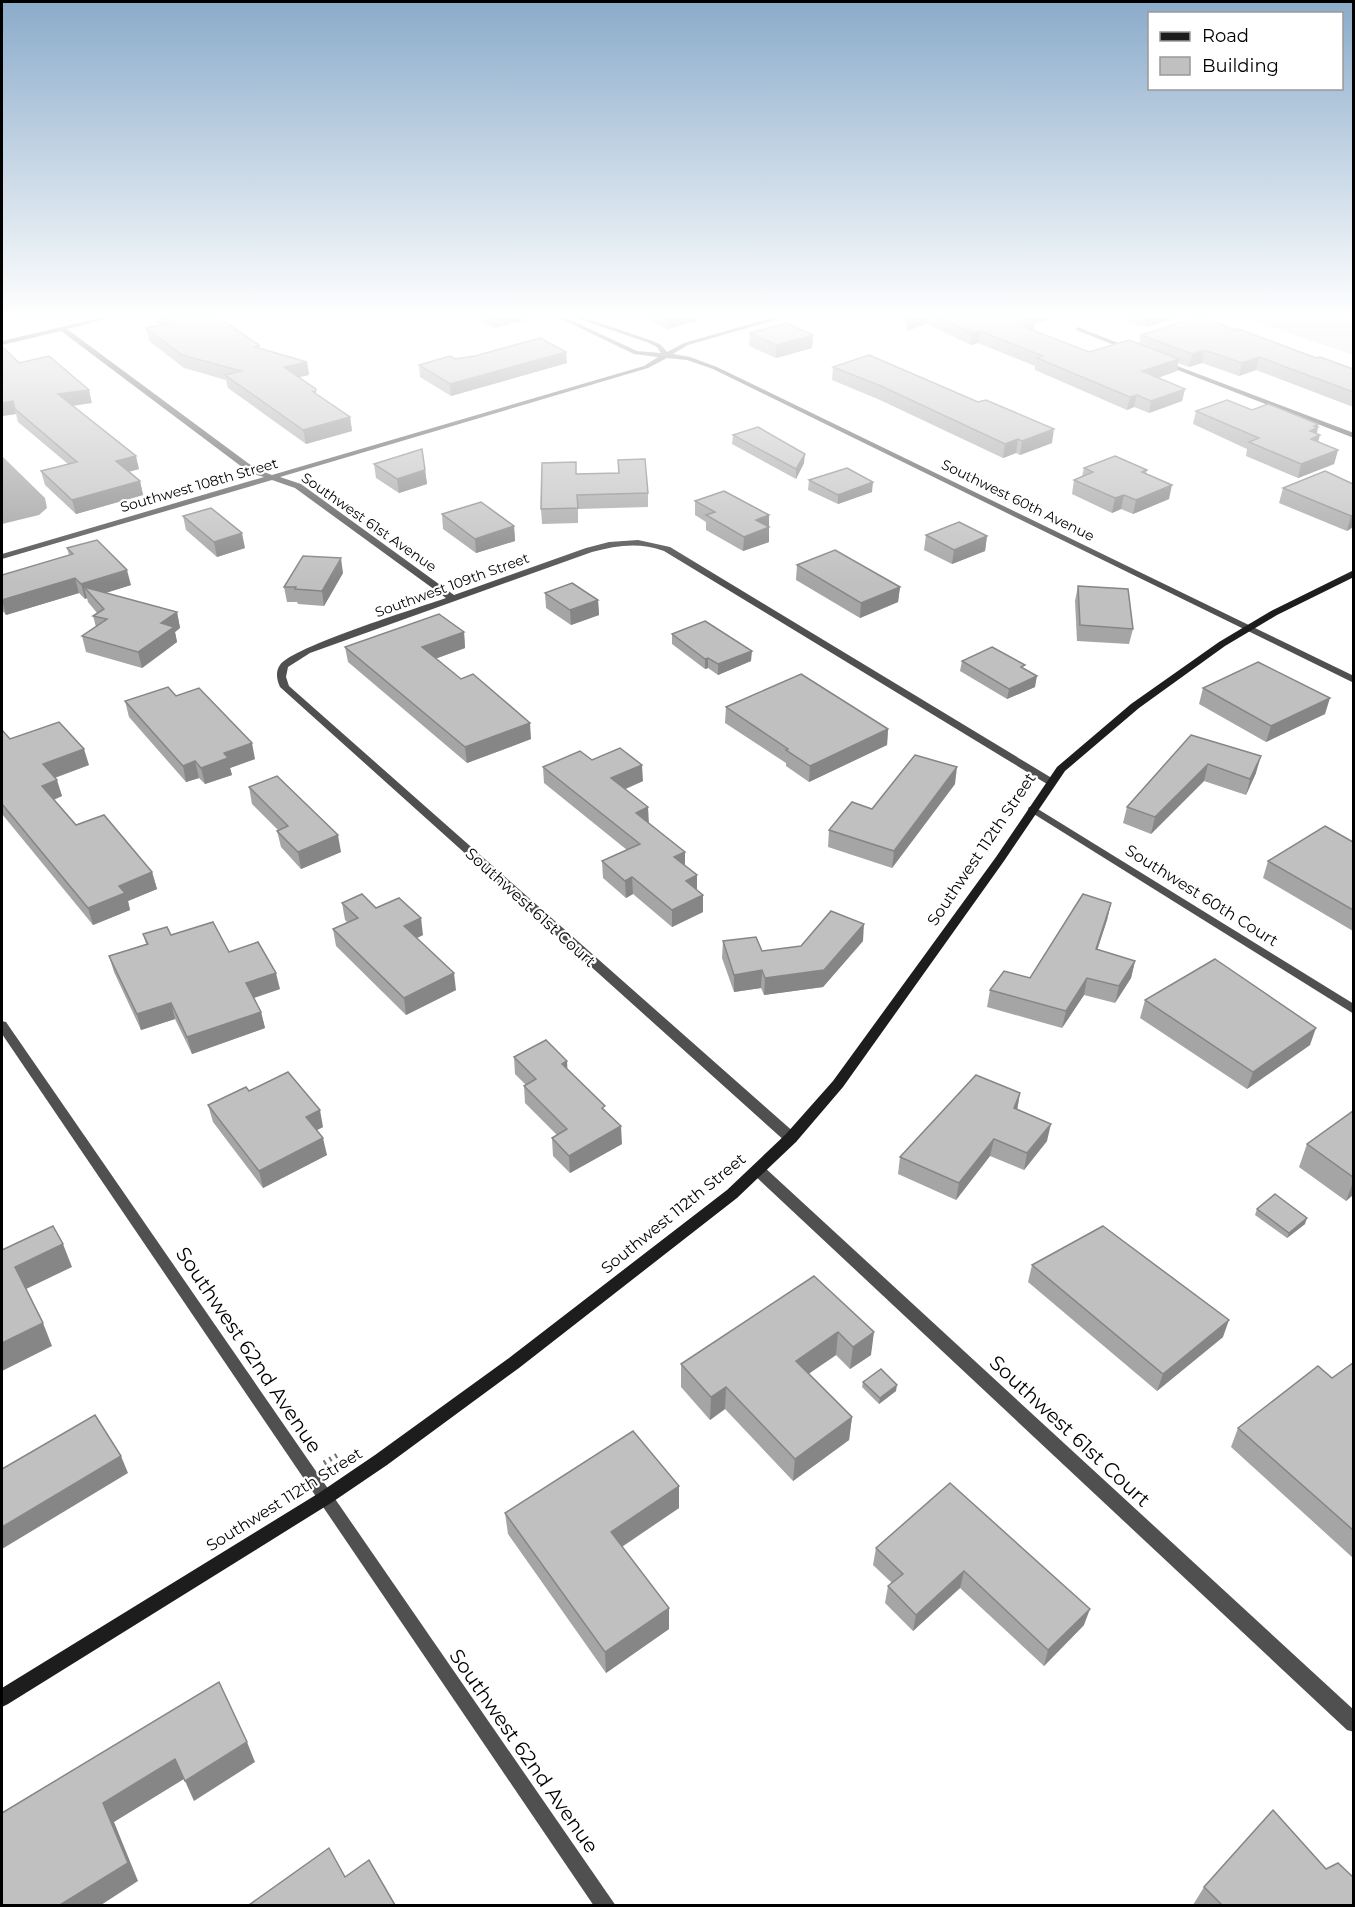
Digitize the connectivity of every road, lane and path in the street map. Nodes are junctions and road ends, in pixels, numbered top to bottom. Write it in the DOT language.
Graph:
graph roads {
  1 [pos="166,406"];
  2 [pos="516,406"];
  3 [pos="791,406"];
  4 [pos="1276,406"];
  5 [pos="1353,436"];
  6 [pos="273,477"];
  7 [pos="2,557"];
  8 [pos="1353,573"];
  9 [pos="453,599"];
  10 [pos="1247,628"];
  11 [pos="281,670"];
  12 [pos="1353,680"];
  13 [pos="1051,782"];
  14 [pos="1033,809"];
  15 [pos="1353,1010"];
  16 [pos="2,1025"];
  17 [pos="791,1138"];
  18 [pos="758,1170"];
  19 [pos="324,1498"];
  20 [pos="2,1698"];
  21 [pos="1353,1723"];
  22 [pos="606,1905"];
  1 -- 6 [label="street, Southwest 61st Avenue"];
  2 -- 6 [label="street, Southwest 108th Street"];
  3 -- 10 [label="street, Southwest 60th Avenue"];
  4 -- 5 [label="street"];
  6 -- 7 [label="street, Southwest 108th Street"];
  6 -- 9 [label="street, Southwest 61st Avenue"];
  8 -- 10 [label="main road, Southwest 112th Street"];
  9 -- 11 [label="street, Southwest 109th Street"];
  9 -- 13 [label="street, Southwest 109th Street"];
  10 -- 12 [label="street, Southwest 60th Avenue"];
  10 -- 13 [label="main road, Southwest 112th Street"];
  11 -- 17 [label="street, Southwest 61st Court"];
  13 -- 14 [label="main road, Southwest 112th Street"];
  14 -- 15 [label="street, Southwest 60th Court"];
  14 -- 17 [label="main road, Southwest 112th Street"];
  16 -- 19 [label="street, Southwest 62nd Avenue"];
  17 -- 18 [label="main road, Southwest 112th Street"];
  18 -- 19 [label="main road, Southwest 112th Street"];
  18 -- 21 [label="street, Southwest 61st Court"];
  19 -- 20 [label="main road, Southwest 112th Street"];
  19 -- 22 [label="street, Southwest 62nd Avenue"];
}
